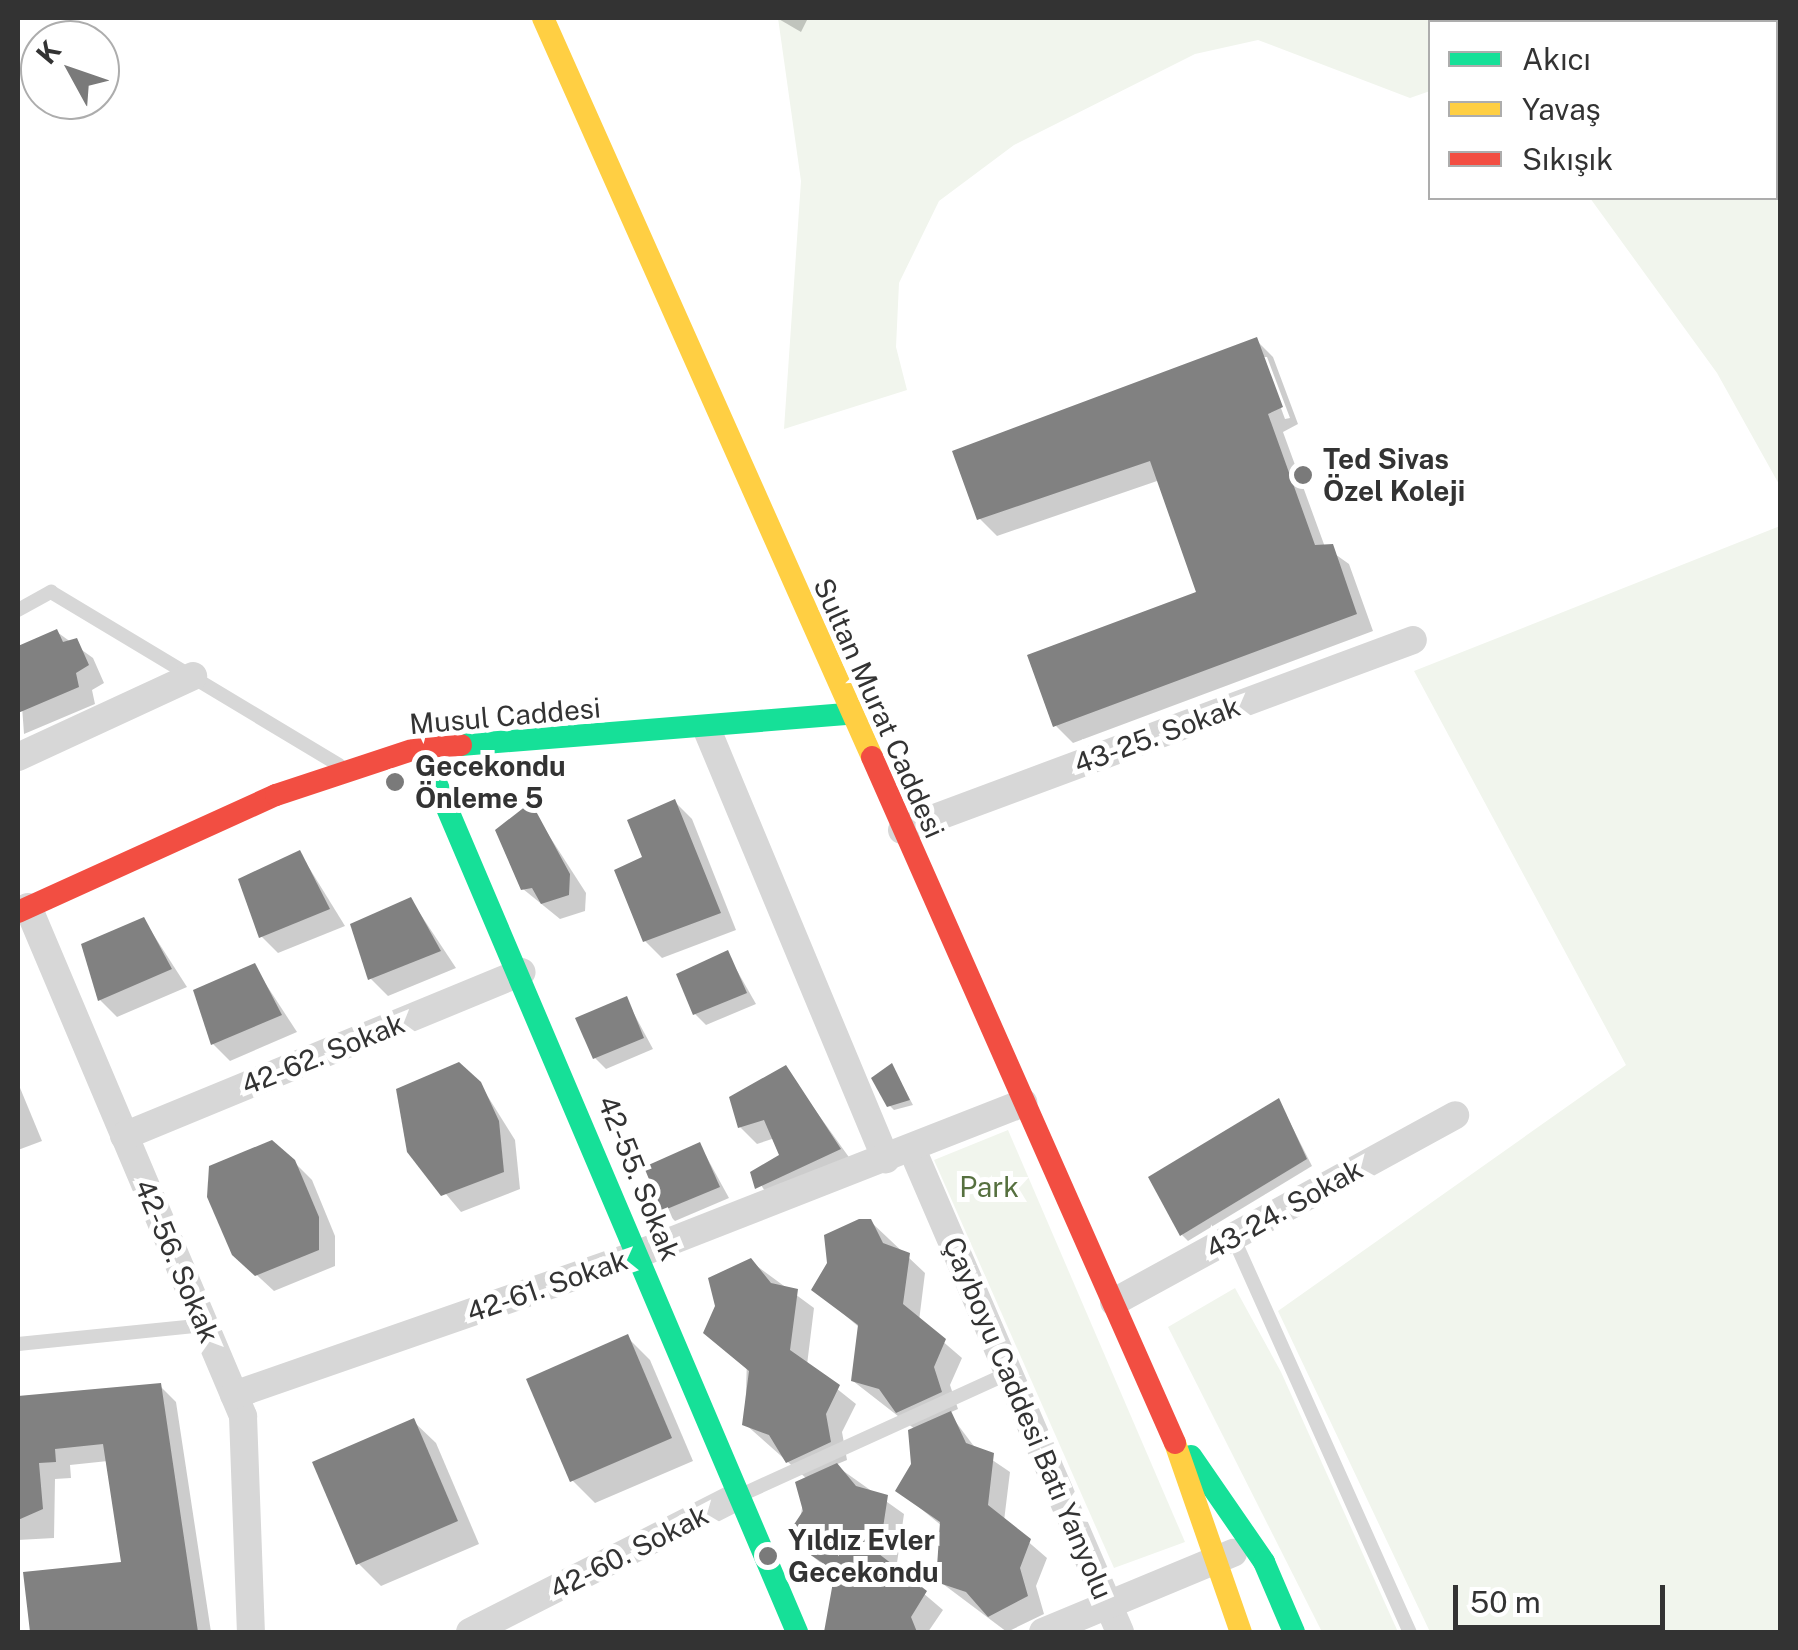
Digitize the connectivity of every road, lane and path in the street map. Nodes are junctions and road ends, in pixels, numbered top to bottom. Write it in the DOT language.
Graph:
graph roads {
  1 [pos="543,18"];
  2 [pos="18,610"];
  3 [pos="1413,640"];
  4 [pos="193,676"];
  5 [pos="849,714"];
  6 [pos="708,732"];
  7 [pos="421,747"];
  8 [pos="18,757"];
  9 [pos="348,771"];
  10 [pos="902,830"];
  11 [pos="21,909"];
  12 [pos="522,972"];
  13 [pos="1024,1102"];
  14 [pos="1455,1115"];
  15 [pos="124,1136"];
  16 [pos="899,1154"];
  17 [pos="1233,1237"];
  18 [pos="638,1254"];
  19 [pos="1114,1302"];
  20 [pos="204,1326"];
  21 [pos="18,1344"];
  22 [pos="1009,1374"];
  23 [pos="234,1396"];
  24 [pos="1166,1420"];
  25 [pos="734,1498"];
  26 [pos="1253,1547"];
  27 [pos="1210,1561"];
  28 [pos="1107,1602"];
  29 [pos="250,1632"];
  30 [pos="470,1632"];
  31 [pos="797,1632"];
  32 [pos="1043,1632"];
  33 [pos="1120,1632"];
  34 [pos="1241,1632"];
  35 [pos="1294,1632"];
  36 [pos="1410,1632"];
  1 -- 5 [label="street, Sultan Murat Caddesi"];
  2 -- 4 [label="lane"];
  3 -- 10 [label="street, 43-25. Sokak"];
  4 -- 8 [label="street"];
  4 -- 9 [label="lane"];
  5 -- 6 [label="street, Musul Caddesi"];
  5 -- 10 [label="street, Sultan Murat Caddesi"];
  6 -- 7 [label="street, Musul Caddesi"];
  6 -- 16 [label="street, Çayboyu Caddesi Batı Yanyolu"];
  7 -- 9 [label="street, Musul Caddesi"];
  7 -- 12 [label="street, 42-55. Sokak"];
  9 -- 11 [label="street, Musul Caddesi"];
  10 -- 13 [label="street, Sultan Murat Caddesi"];
  11 -- 15 [label="street, 42-56. Sokak"];
  12 -- 15 [label="street, 42-62. Sokak"];
  12 -- 18 [label="street, 42-55. Sokak"];
  13 -- 16 [label="street, 42-61. Sokak"];
  13 -- 19 [label="street, Sultan Murat Caddesi"];
  14 -- 17 [label="street, 43-24. Sokak"];
  15 -- 20 [label="street, 42-56. Sokak"];
  16 -- 18 [label="street, 42-61. Sokak"];
  16 -- 22 [label="street, Çayboyu Caddesi Batı Yanyolu"];
  17 -- 19 [label="street, 43-24. Sokak"];
  17 -- 36 [label="lane"];
  18 -- 23 [label="street, 42-61. Sokak"];
  18 -- 25 [label="street, 42-55. Sokak"];
  19 -- 24 [label="street, Sultan Murat Caddesi"];
  20 -- 21 [label="lane"];
  20 -- 23 [label="street, 42-56. Sokak"];
  22 -- 25 [label="lane"];
  22 -- 28 [label="street, Çayboyu Caddesi Batı Yanyolu"];
  23 -- 29 [label="street, 42-56. Sokak"];
  24 -- 26 [label="street"];
  24 -- 27 [label="street"];
  25 -- 30 [label="street, 42-60. Sokak"];
  25 -- 31 [label="street, 42-55. Sokak"];
  26 -- 27 [label="street"];
  26 -- 35 [label="street"];
  27 -- 28 [label="street"];
  27 -- 34 [label="street"];
  28 -- 32 [label="street"];
  28 -- 33 [label="street, Çayboyu Caddesi Batı Yanyolu"];
}
